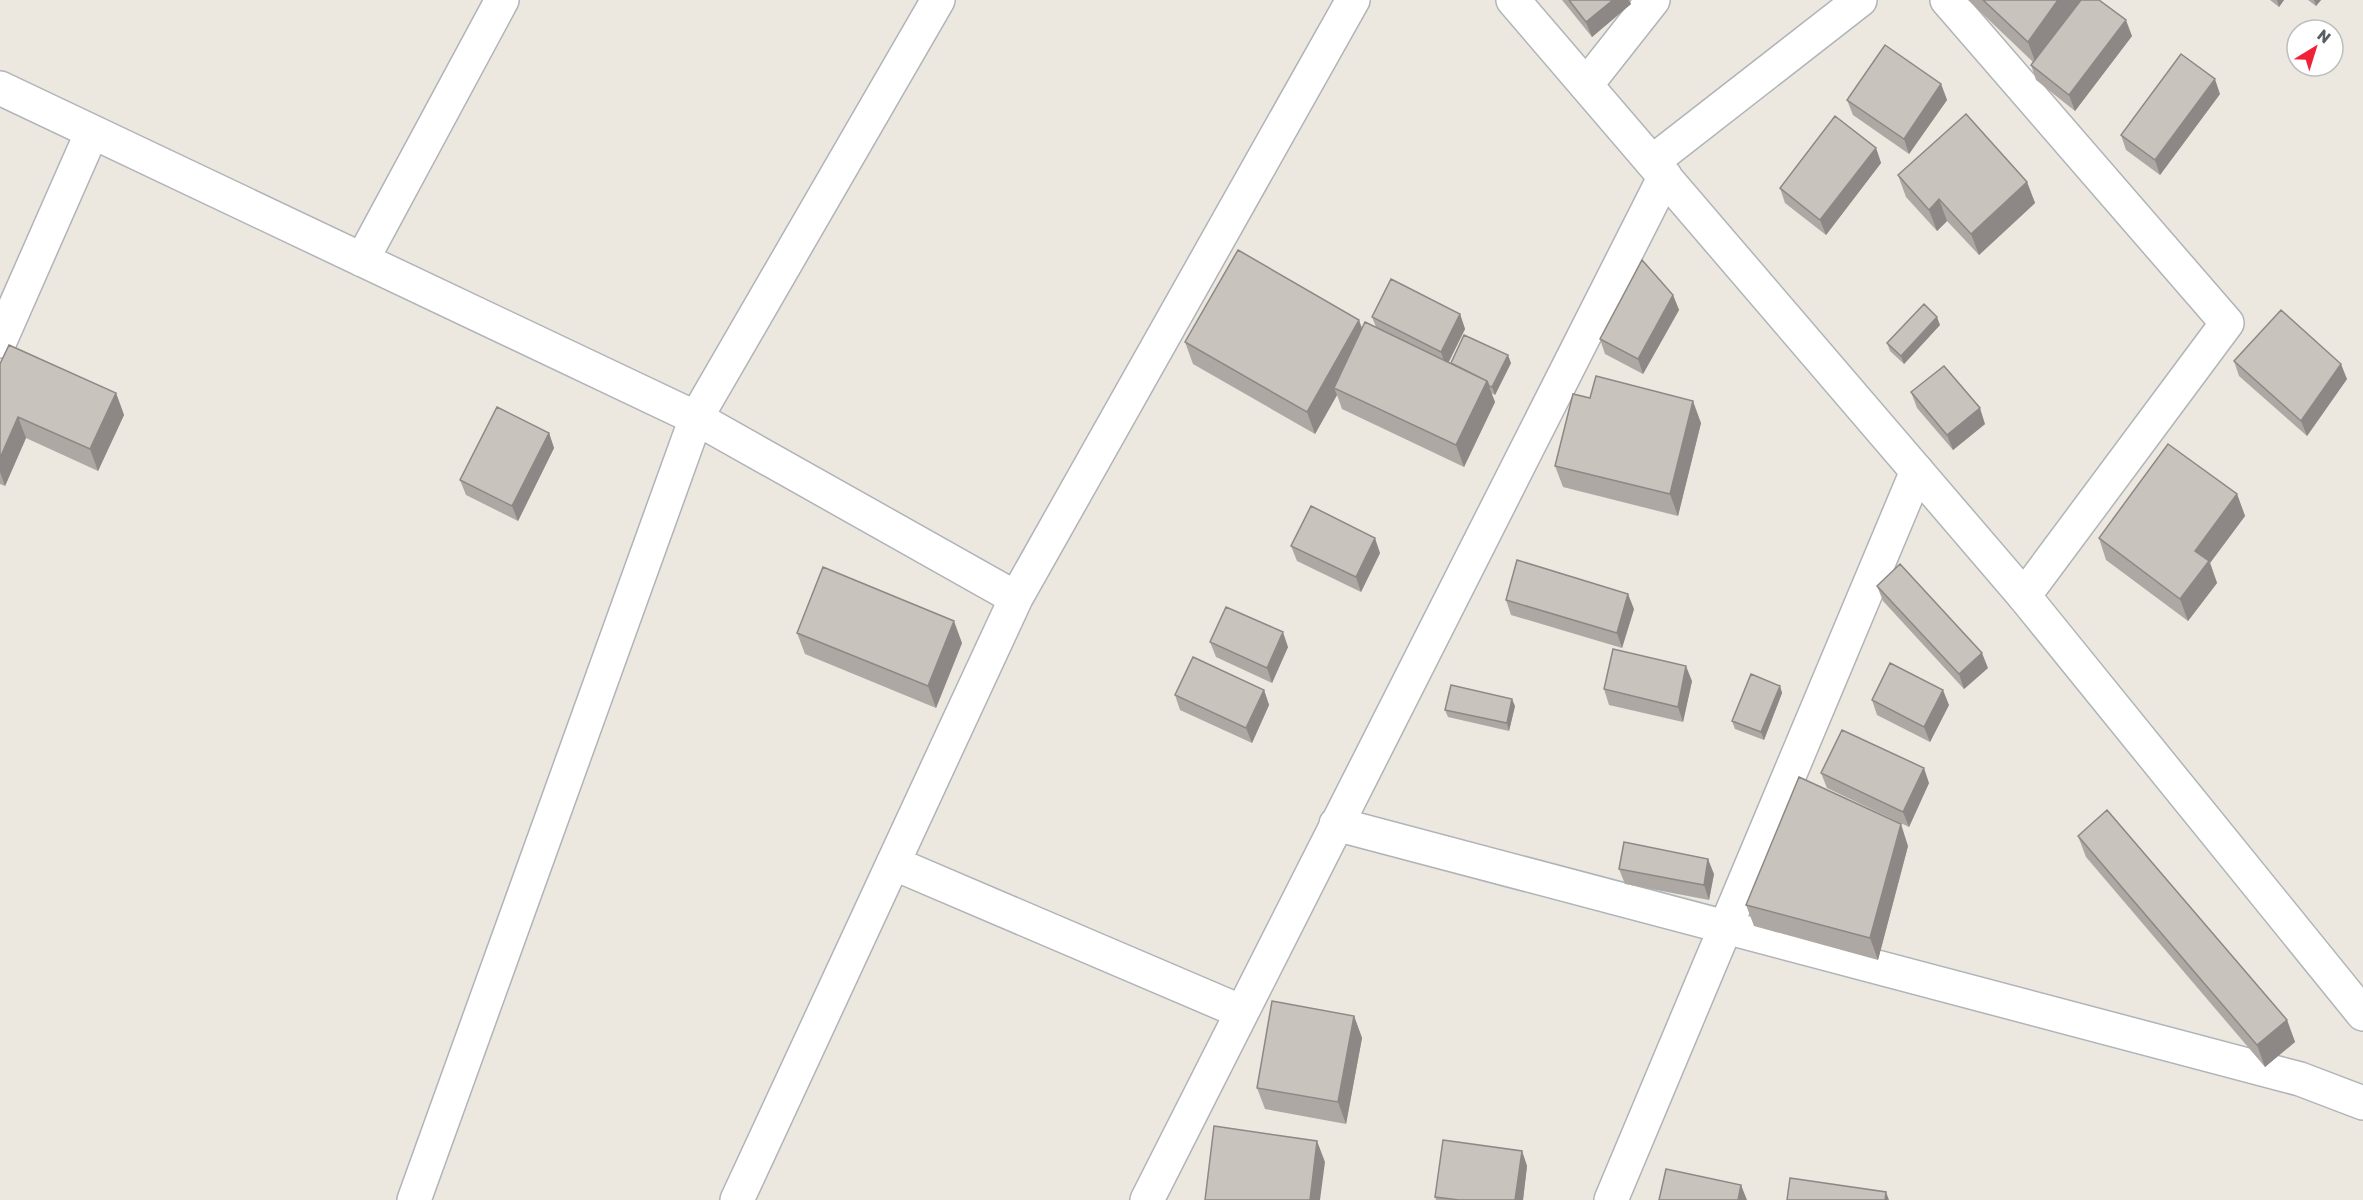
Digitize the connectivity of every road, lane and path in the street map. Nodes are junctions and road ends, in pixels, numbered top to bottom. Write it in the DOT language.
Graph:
graph roads {
  1 [pos="502,0"];
  2 [pos="938,0"];
  3 [pos="1353,0"];
  4 [pos="1513,0"];
  5 [pos="1653,0"];
  6 [pos="1860,0"];
  7 [pos="1947,0"];
  8 [pos="1586,85"];
  9 [pos="0,88"];
  10 [pos="92,132"];
  11 [pos="1658,169"];
  12 [pos="362,260"];
  13 [pos="0,341"];
  14 [pos="696,418"];
  15 [pos="1917,471"];
  16 [pos="2024,596"];
  17 [pos="1016,598"];
  18 [pos="1336,824"];
  19 [pos="893,863"];
  20 [pos="1726,927"];
  21 [pos="1242,1012"];
  22 [pos="2363,1014"];
  23 [pos="2363,1103"];
  24 [pos="414,1200"];
  25 [pos="737,1200"];
  26 [pos="1147,1200"];
  27 [pos="1611,1200"];
  1 -- 12 [label="street"];
  2 -- 14 [label="street"];
  3 -- 17 [label="street"];
  4 -- 8 [label="street"];
  5 -- 8 [label="street"];
  6 -- 11 [label="street"];
  7 -- 16 [label="street"];
  8 -- 11 [label="street"];
  9 -- 10 [label="street"];
  10 -- 12 [label="street"];
  10 -- 13 [label="street"];
  11 -- 15 [label="street"];
  11 -- 18 [label="street"];
  12 -- 14 [label="street"];
  14 -- 17 [label="street"];
  14 -- 24 [label="street"];
  15 -- 16 [label="street"];
  15 -- 20 [label="street"];
  16 -- 22 [label="street"];
  17 -- 19 [label="street"];
  18 -- 20 [label="street"];
  18 -- 21 [label="street"];
  19 -- 21 [label="street"];
  19 -- 25 [label="street"];
  20 -- 23 [label="street"];
  20 -- 27 [label="street"];
  21 -- 26 [label="street"];
}
